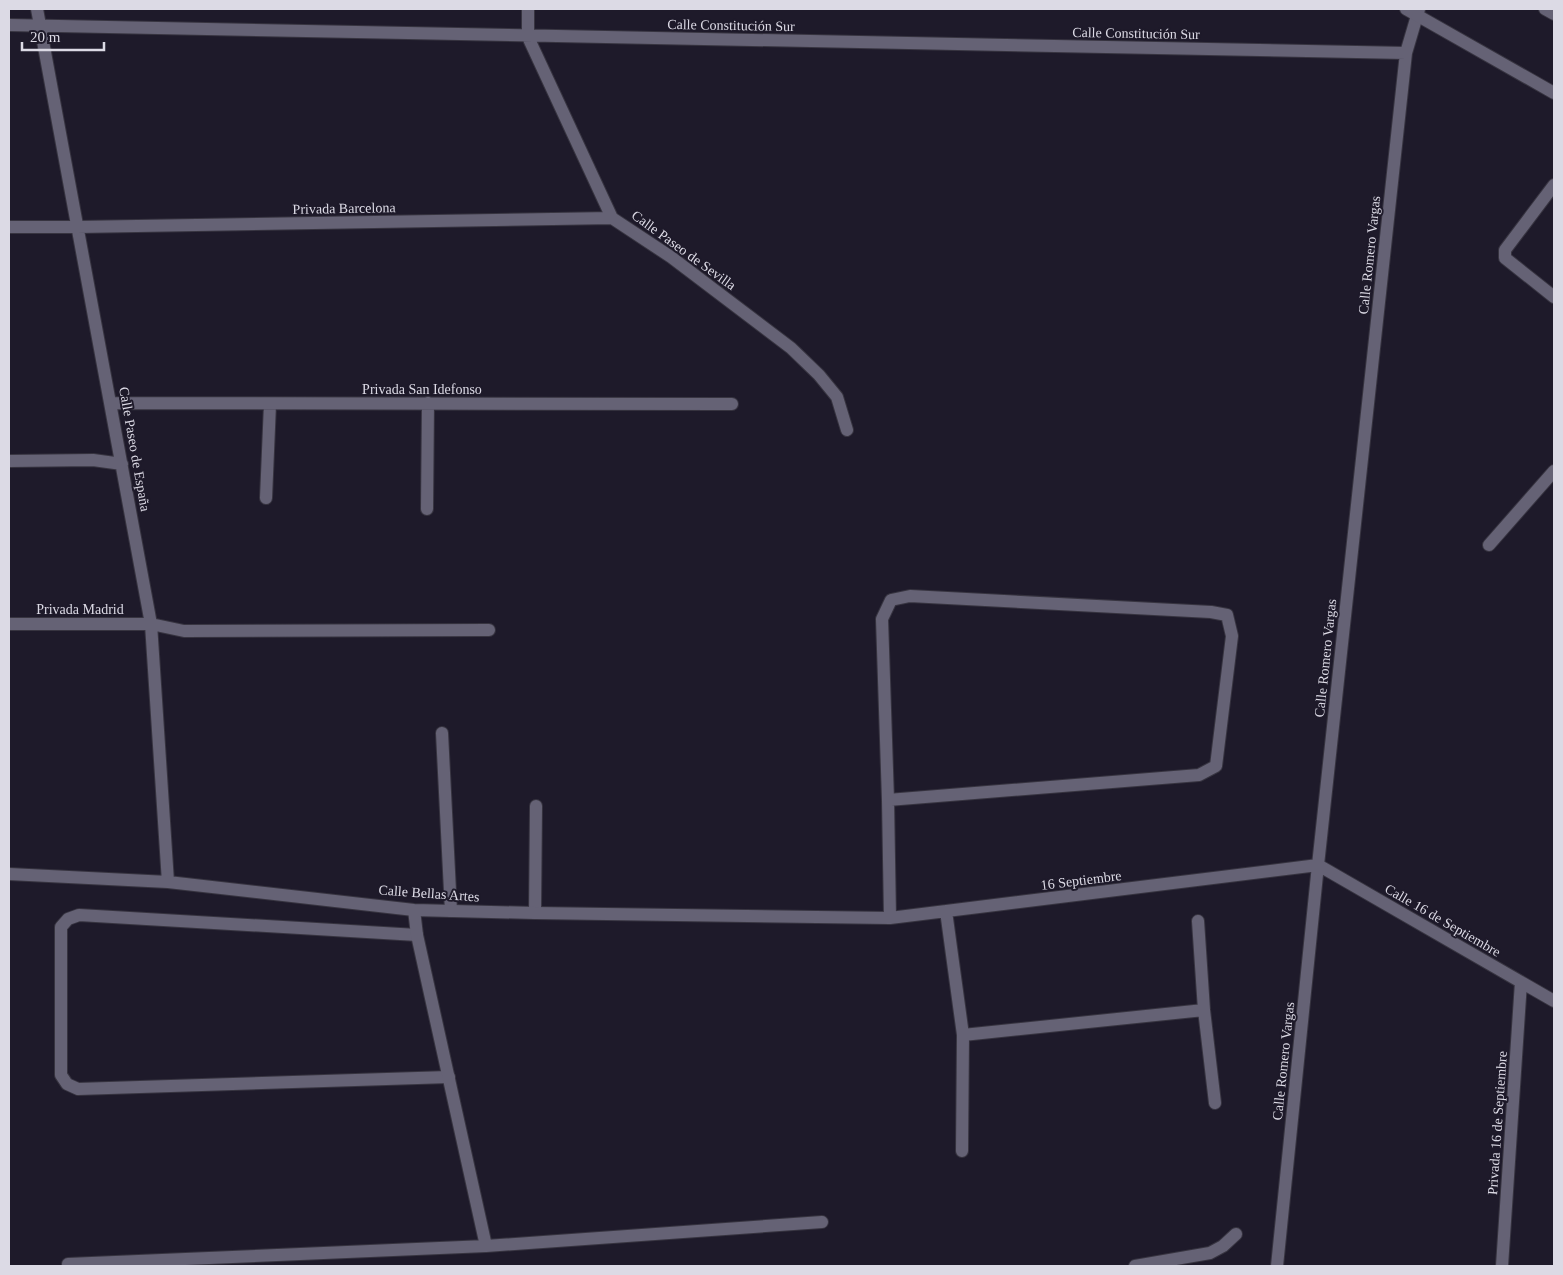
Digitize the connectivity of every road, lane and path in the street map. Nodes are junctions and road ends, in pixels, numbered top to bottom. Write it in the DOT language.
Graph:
graph roads {
  1 [pos="37,9"];
  2 [pos="528,9"];
  3 [pos="1406,9"];
  4 [pos="1545,9"];
  5 [pos="1418,12"];
  6 [pos="1554,14"];
  7 [pos="9,25"];
  8 [pos="41,25"];
  9 [pos="528,37"];
  10 [pos="1406,53"];
  11 [pos="1554,93"];
  12 [pos="1554,185"];
  13 [pos="612,218"];
  14 [pos="9,227"];
  15 [pos="77,227"];
  16 [pos="1554,297"];
  17 [pos="111,404"];
  18 [pos="270,404"];
  19 [pos="428,404"];
  20 [pos="732,404"];
  21 [pos="847,430"];
  22 [pos="9,461"];
  23 [pos="122,464"];
  24 [pos="1554,471"];
  25 [pos="266,498"];
  26 [pos="427,509"];
  27 [pos="1489,545"];
  28 [pos="9,624"];
  29 [pos="151,624"];
  30 [pos="489,630"];
  31 [pos="442,733"];
  32 [pos="888,800"];
  33 [pos="536,806"];
  34 [pos="1318,866"];
  35 [pos="9,874"];
  36 [pos="168,882"];
  37 [pos="414,910"];
  38 [pos="451,911"];
  39 [pos="946,911"];
  40 [pos="535,913"];
  41 [pos="849,918"];
  42 [pos="890,918"];
  43 [pos="1198,920"];
  44 [pos="417,935"];
  45 [pos="1521,982"];
  46 [pos="1554,1001"];
  47 [pos="1204,1010"];
  48 [pos="963,1035"];
  49 [pos="449,1076"];
  50 [pos="1215,1103"];
  51 [pos="962,1151"];
  52 [pos="822,1222"];
  53 [pos="1236,1234"];
  54 [pos="486,1246"];
  55 [pos="68,1264"];
  56 [pos="1135,1266"];
  57 [pos="1277,1266"];
  58 [pos="1502,1266"];
  1 -- 8 [label="street, Calle Paseo de España"];
  2 -- 9 [label="street, Calle Paseo de Sevilla"];
  3 -- 5 [label="street"];
  4 -- 6 [label="street"];
  5 -- 10 [label="street"];
  5 -- 11 [label="street"];
  7 -- 8 [label="street, Calle Constitución Sur"];
  8 -- 9 [label="street, Calle Constitución Sur"];
  8 -- 15 [label="street, Calle Paseo de España"];
  9 -- 10 [label="street, Calle Constitución Sur"];
  9 -- 13 [label="street, Calle Paseo de Sevilla"];
  10 -- 34 [label="street, Calle Romero Vargas"];
  12 -- 16 [label="street"];
  13 -- 15 [label="street, Privada Barcelona"];
  13 -- 21 [label="street, Calle Paseo de Sevilla"];
  14 -- 15 [label="street, Privada Barcelona"];
  15 -- 17 [label="street, Calle Paseo de España"];
  17 -- 18 [label="street, Privada San Idefonso"];
  17 -- 23 [label="street, Calle Paseo de España"];
  18 -- 19 [label="street, Privada San Idefonso"];
  18 -- 25 [label="street"];
  19 -- 20 [label="street, Privada San Idefonso"];
  19 -- 26 [label="street"];
  22 -- 23 [label="street"];
  23 -- 29 [label="street, Calle Paseo de España"];
  24 -- 27 [label="street"];
  28 -- 29 [label="street, Privada Madrid"];
  29 -- 30 [label="street, Privada Madrid"];
  29 -- 36 [label="street, Calle Paseo de España"];
  31 -- 38 [label="street"];
  32 -- 32 [label="street"];
  32 -- 42 [label="street"];
  33 -- 40 [label="street"];
  34 -- 39 [label="street, 16 Septiembre"];
  34 -- 45 [label="street, Calle 16 de Septiembre"];
  34 -- 57 [label="street, Calle Romero Vargas"];
  35 -- 36 [label="street, Calle Bellas Artes"];
  36 -- 37 [label="street, Calle Bellas Artes"];
  37 -- 38 [label="street, Calle Bellas Artes"];
  37 -- 44 [label="street"];
  38 -- 40 [label="street, Calle Bellas Artes"];
  39 -- 42 [label="street, 16 Septiembre"];
  39 -- 48 [label="street"];
  40 -- 41 [label="street, Calle Bellas Artes"];
  41 -- 42 [label="street, 16 Septiembre"];
  43 -- 47 [label="street"];
  44 -- 49 [label="street"];
  44 -- 49 [label="street"];
  45 -- 46 [label="street, Calle 16 de Septiembre"];
  45 -- 58 [label="street, Privada 16 de Septiembre"];
  47 -- 48 [label="street"];
  47 -- 50 [label="street"];
  48 -- 51 [label="street"];
  49 -- 54 [label="street"];
  52 -- 54 [label="street"];
  53 -- 56 [label="street"];
  54 -- 55 [label="street"];
}
